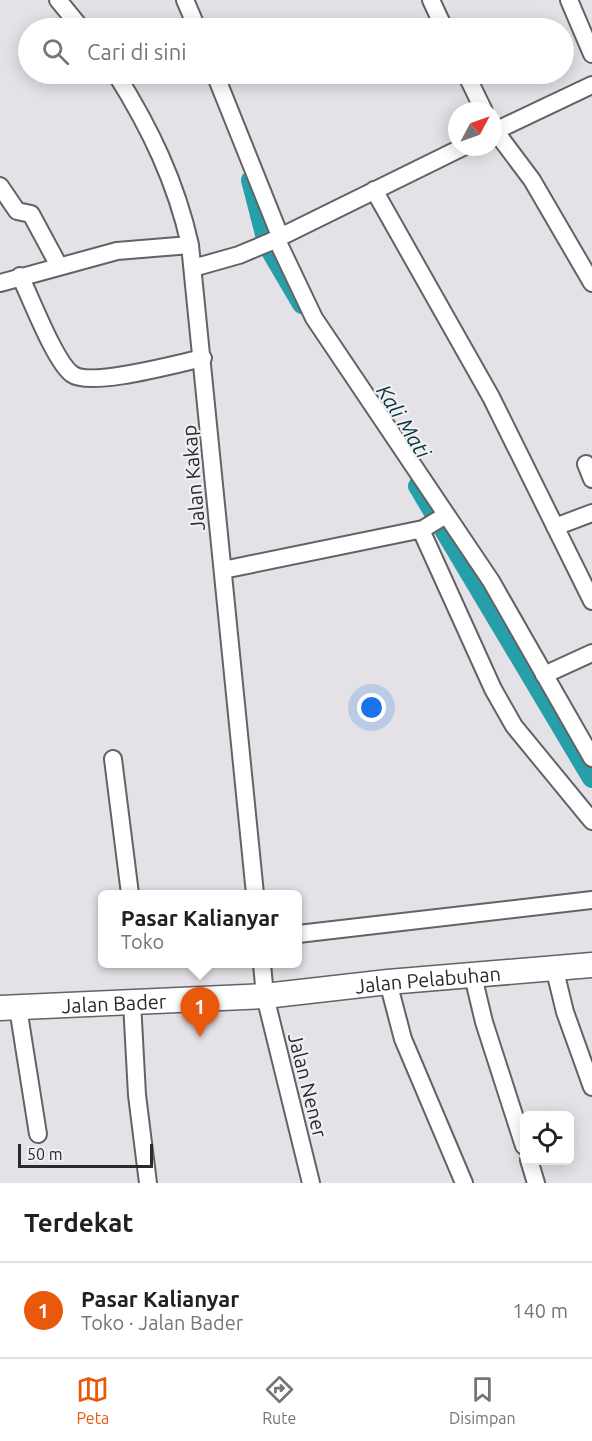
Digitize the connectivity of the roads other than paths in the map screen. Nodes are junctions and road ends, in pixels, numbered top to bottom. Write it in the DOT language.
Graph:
graph roads {
  1 [pos="58,0"];
  2 [pos="185,0"];
  3 [pos="431,0"];
  4 [pos="569,0"];
  5 [pos="73,18"];
  6 [pos="193,18"];
  7 [pos="439,18"];
  8 [pos="592,54"];
  9 [pos="122,84"];
  10 [pos="219,84"];
  11 [pos="471,84"];
  12 [pos="592,85"];
  13 [pos="480,102"];
  14 [pos="502,127"];
  15 [pos="502,141"];
  16 [pos="448,154"];
  17 [pos="0,186"];
  18 [pos="374,190"];
  19 [pos="275,239"];
  20 [pos="189,246"];
  21 [pos="59,266"];
  22 [pos="193,268"];
  23 [pos="20,276"];
  24 [pos="0,284"];
  25 [pos="592,284"];
  26 [pos="203,358"];
  27 [pos="592,513"];
  28 [pos="443,516"];
  29 [pos="555,527"];
  30 [pos="423,529"];
  31 [pos="223,570"];
  32 [pos="592,602"];
  33 [pos="592,652"];
  34 [pos="544,675"];
  35 [pos="592,758"];
  36 [pos="113,759"];
  37 [pos="592,821"];
  38 [pos="129,890"];
  39 [pos="255,890"];
  40 [pos="592,900"];
  41 [pos="302,933"];
  42 [pos="592,965"];
  43 [pos="554,967"];
  44 [pos="262,968"];
  45 [pos="473,976"];
  46 [pos="388,982"];
  47 [pos="265,996"];
  48 [pos="132,1002"];
  49 [pos="9,1008"];
  50 [pos="592,1087"];
  51 [pos="520,1131"];
  52 [pos="38,1134"];
  53 [pos="530,1165"];
  54 [pos="148,1183"];
  55 [pos="311,1183"];
  56 [pos="464,1183"];
  57 [pos="536,1183"];
  1 -- 5 [label="street"];
  2 -- 6 [label="street"];
  3 -- 7 [label="street"];
  4 -- 8 [label="street"];
  9 -- 20 [label="street, Jalan Kakap"];
  10 -- 19 [label="street"];
  11 -- 13 [label="street"];
  12 -- 14 [label="street"];
  15 -- 25 [label="street"];
  16 -- 18 [label="street"];
  17 -- 21 [label="street"];
  18 -- 19 [label="street"];
  18 -- 29 [label="street"];
  19 -- 22 [label="street"];
  19 -- 28 [label="street"];
  20 -- 21 [label="street"];
  20 -- 22 [label="street, Jalan Kakap"];
  21 -- 23 [label="street"];
  22 -- 26 [label="street, Jalan Kakap"];
  23 -- 24 [label="street"];
  23 -- 26 [label="street"];
  26 -- 31 [label="street, Jalan Kakap"];
  27 -- 29 [label="street"];
  28 -- 30 [label="street"];
  28 -- 34 [label="street"];
  29 -- 32 [label="street"];
  30 -- 31 [label="street"];
  30 -- 37 [label="street"];
  31 -- 39 [label="street, Jalan Kakap"];
  33 -- 34 [label="street"];
  34 -- 35 [label="street"];
  36 -- 38 [label="street"];
  40 -- 41 [label="street"];
  42 -- 43 [label="main road, Jalan Pelabuhan"];
  43 -- 45 [label="main road, Jalan Pelabuhan"];
  43 -- 50 [label="street"];
  44 -- 47 [label="street"];
  45 -- 46 [label="main road, Jalan Pelabuhan"];
  45 -- 51 [label="street"];
  46 -- 47 [label="main road, Jalan Pelabuhan"];
  46 -- 56 [label="street"];
  47 -- 48 [label="main road, Jalan Bader"];
  47 -- 55 [label="street, Jalan Nener"];
  48 -- 49 [label="main road, Jalan Bader"];
  48 -- 54 [label="street"];
  49 -- 52 [label="street"];
  53 -- 57 [label="street"];
}
